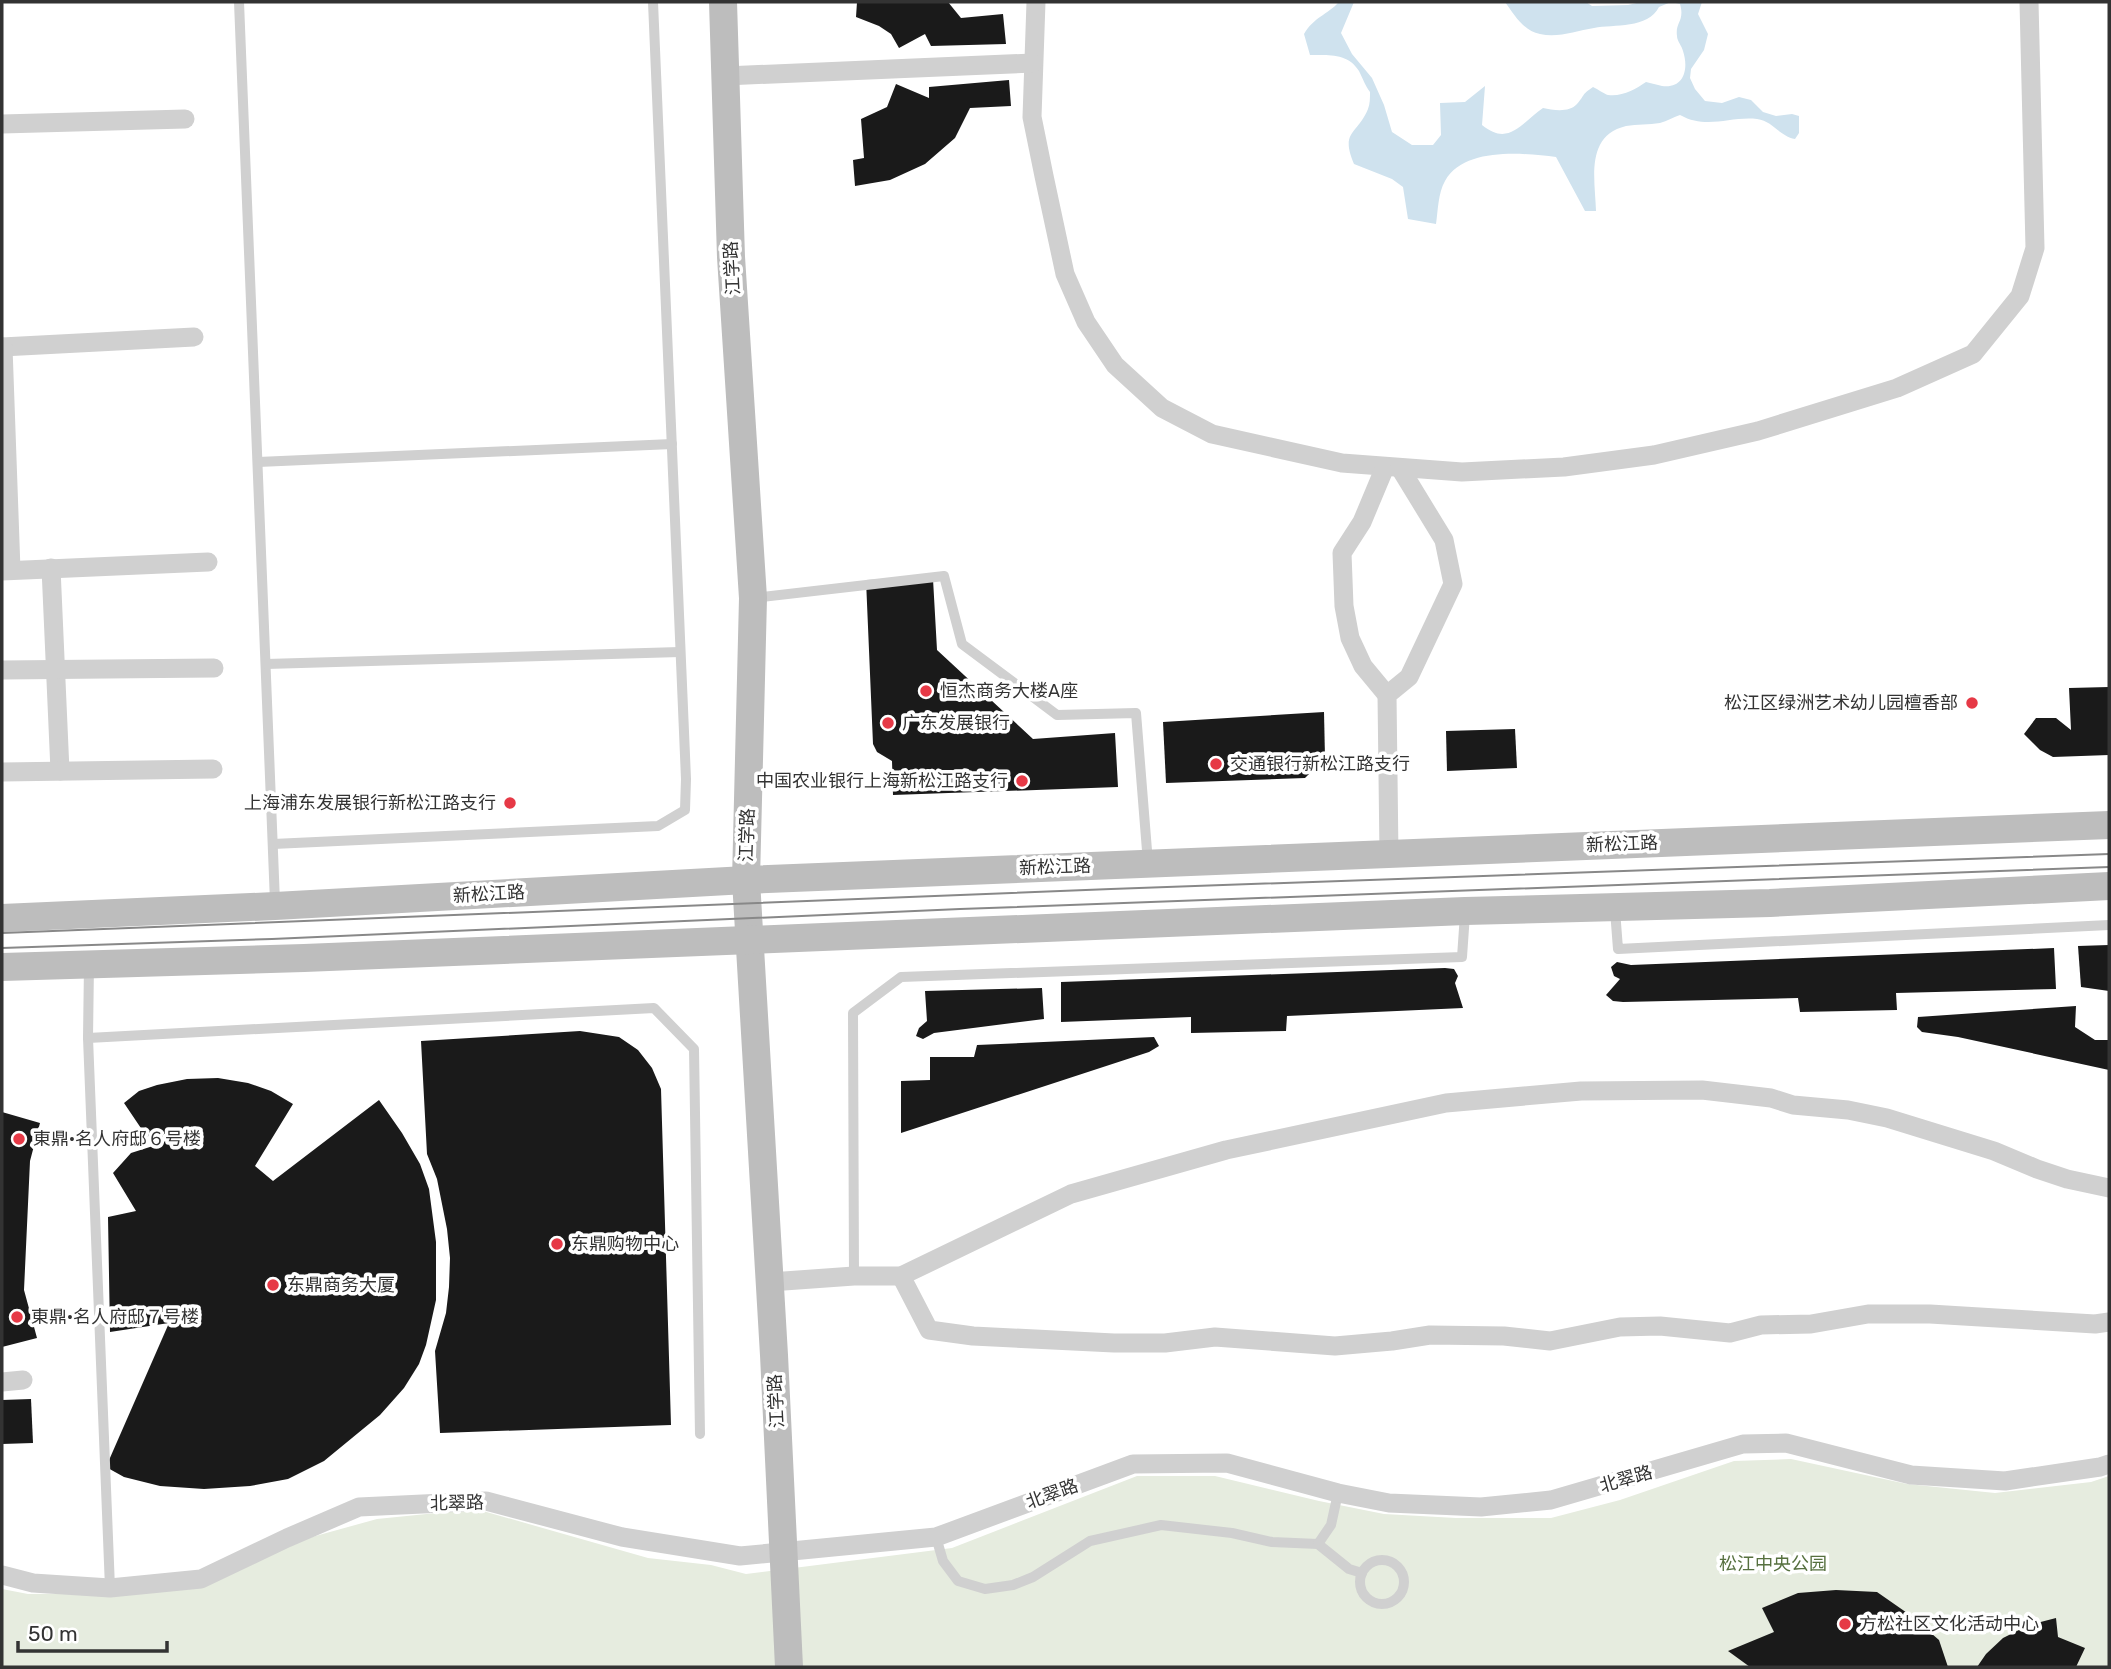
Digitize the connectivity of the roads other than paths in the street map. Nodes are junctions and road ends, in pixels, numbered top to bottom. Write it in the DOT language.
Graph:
graph roads {
  1 [pos="239,2"];
  2 [pos="653,2"];
  3 [pos="723,2"];
  4 [pos="1035,2"];
  5 [pos="2029,2"];
  6 [pos="1033,63"];
  7 [pos="725,76"];
  8 [pos="185,119"];
  9 [pos="2,124"];
  10 [pos="194,337"];
  11 [pos="3,347"];
  12 [pos="671,444"];
  13 [pos="258,462"];
  14 [pos="1393,468"];
  15 [pos="208,562"];
  16 [pos="51,568"];
  17 [pos="7,570"];
  18 [pos="753,598"];
  19 [pos="680,652"];
  20 [pos="266,664"];
  21 [pos="214,668"];
  22 [pos="2,670"];
  23 [pos="56,670"];
  24 [pos="1387,695"];
  25 [pos="213,769"];
  26 [pos="61,771"];
  27 [pos="2,772"];
  28 [pos="2109,825"];
  29 [pos="273,844"];
  30 [pos="1389,855"];
  31 [pos="1148,864"];
  32 [pos="746,880"];
  33 [pos="2109,886"];
  34 [pos="275,906"];
  35 [pos="1614,907"];
  36 [pos="1465,911"];
  37 [pos="2,918"];
  38 [pos="2109,925"];
  39 [pos="751,940"];
  40 [pos="89,965"];
  41 [pos="2,967"];
  42 [pos="88,1038"];
  43 [pos="2109,1188"];
  44 [pos="854,1276"];
  45 [pos="901,1276"];
  46 [pos="770,1282"];
  47 [pos="2109,1322"];
  48 [pos="23,1380"];
  49 [pos="2,1382"];
  50 [pos="700,1434"];
  51 [pos="2109,1464"];
  52 [pos="1338,1493"];
  53 [pos="936,1537"];
  54 [pos="1318,1544"];
  55 [pos="784,1551"];
  56 [pos="1362,1573"];
  57 [pos="2,1575"];
  58 [pos="110,1588"];
  59 [pos="789,1667"];
  1 -- 13 [label="lane"];
  2 -- 12 [label="lane"];
  3 -- 7 [label="main road, 江学路"];
  4 -- 6 [label="street"];
  5 -- 14 [label="street"];
  6 -- 7 [label="street"];
  6 -- 14 [label="street"];
  7 -- 18 [label="main road, 江学路"];
  8 -- 9 [label="street"];
  10 -- 11 [label="street"];
  11 -- 17 [label="street"];
  12 -- 13 [label="lane"];
  12 -- 19 [label="lane"];
  13 -- 20 [label="lane"];
  14 -- 24 [label="street"];
  14 -- 24 [label="street"];
  15 -- 16 [label="street"];
  16 -- 17 [label="street"];
  16 -- 23 [label="street"];
  18 -- 31 [label="lane"];
  18 -- 32 [label="main road, 江学路"];
  19 -- 20 [label="lane"];
  19 -- 29 [label="lane"];
  20 -- 29 [label="lane"];
  21 -- 23 [label="street"];
  22 -- 23 [label="street"];
  23 -- 26 [label="street"];
  24 -- 30 [label="street"];
  25 -- 26 [label="street"];
  26 -- 27 [label="street"];
  28 -- 30 [label="main road, 新松江路"];
  29 -- 34 [label="lane"];
  30 -- 31 [label="main road, 新松江路"];
  31 -- 32 [label="main road, 新松江路"];
  32 -- 34 [label="main road, 新松江路"];
  32 -- 39 [label="main road, 江学路"];
  33 -- 35 [label="main road"];
  34 -- 37 [label="main road, 新松江路"];
  35 -- 36 [label="main road"];
  35 -- 38 [label="lane"];
  36 -- 39 [label="main road"];
  36 -- 44 [label="lane"];
  39 -- 40 [label="main road"];
  39 -- 46 [label="main road, 江学路"];
  40 -- 41 [label="main road"];
  40 -- 42 [label="lane"];
  42 -- 50 [label="lane"];
  42 -- 58 [label="lane"];
  43 -- 45 [label="street"];
  44 -- 45 [label="street"];
  44 -- 46 [label="street"];
  45 -- 47 [label="street"];
  46 -- 55 [label="main road, 江学路"];
  48 -- 49 [label="street"];
  51 -- 52 [label="street, 北翠路"];
  52 -- 53 [label="street, 北翠路"];
  52 -- 54 [label="lane"];
  53 -- 54 [label="lane"];
  53 -- 55 [label="street, 北翠路"];
  54 -- 56 [label="lane"];
  55 -- 58 [label="street, 北翠路"];
  55 -- 59 [label="main road, 江学路"];
  56 -- 56 [label="lane"];
  57 -- 58 [label="street, 北翠路"];
}
